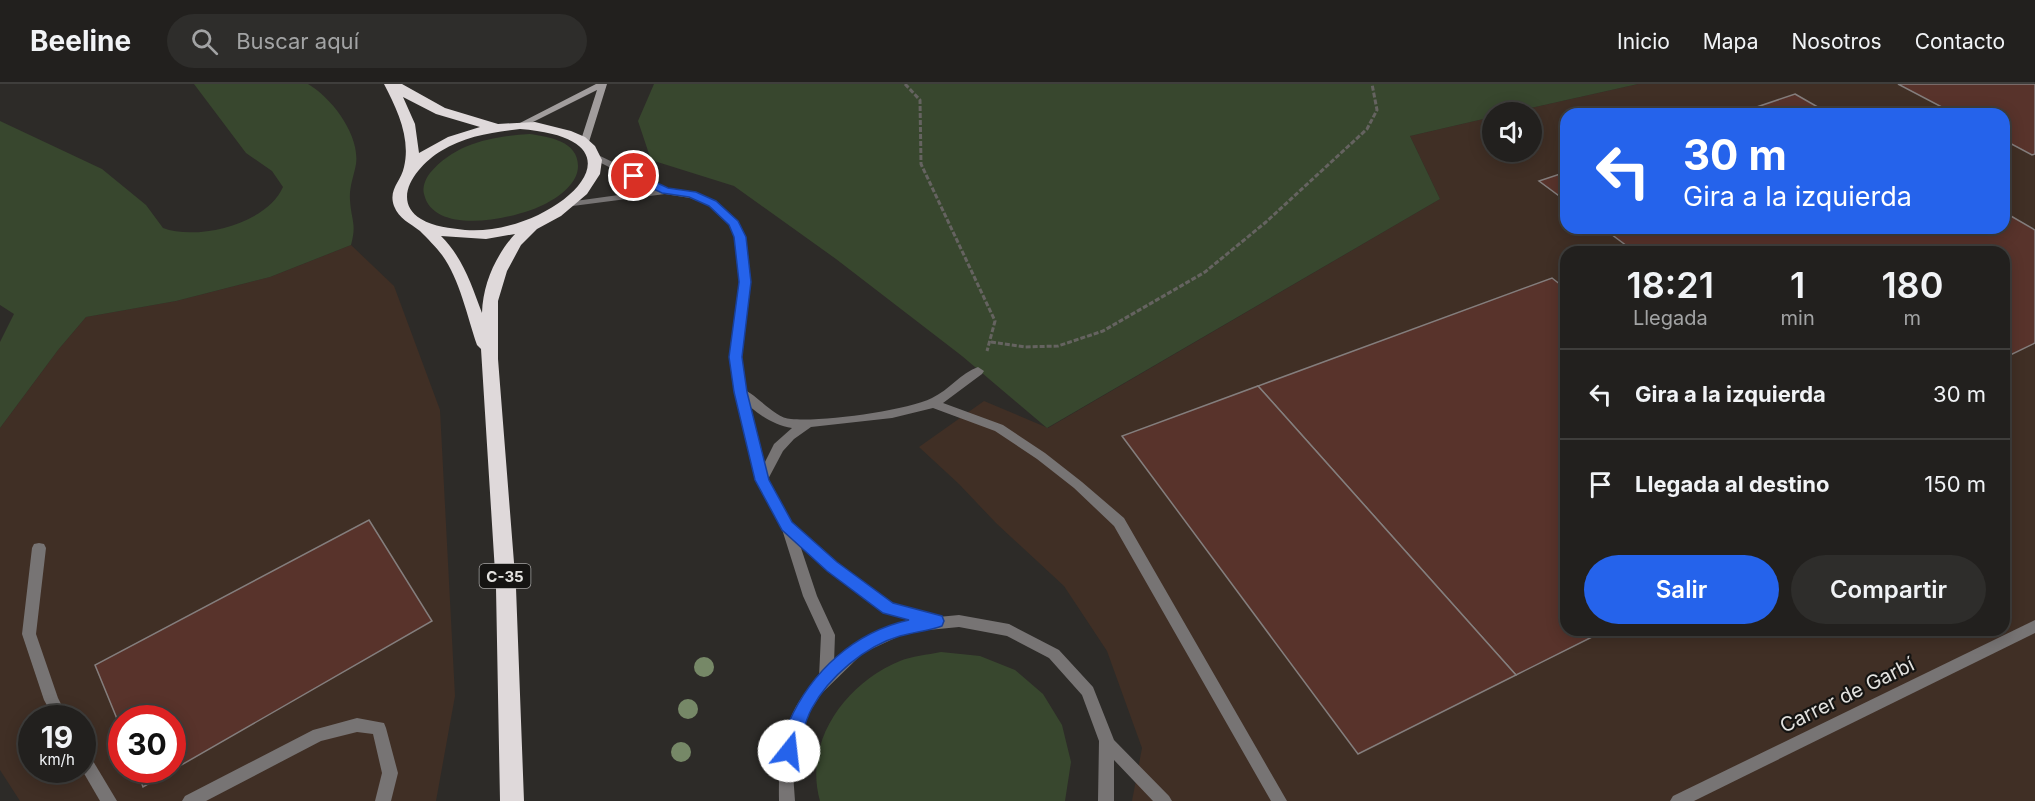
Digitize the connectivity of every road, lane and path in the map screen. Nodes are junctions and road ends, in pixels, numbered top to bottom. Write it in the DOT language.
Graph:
graph roads {
  1 [pos="392,84"];
  2 [pos="603,84"];
  3 [pos="905,84"];
  4 [pos="1372,84"];
  5 [pos="520,125"];
  6 [pos="497,127"];
  7 [pos="585,143"];
  8 [pos="594,156"];
  9 [pos="411,169"];
  10 [pos="666,191"];
  11 [pos="567,204"];
  12 [pos="541,219"];
  13 [pos="423,226"];
  14 [pos="488,352"];
  15 [pos="978,371"];
  16 [pos="741,392"];
  17 [pos="932,403"];
  18 [pos="806,425"];
  19 [pos="762,480"];
  20 [pos="787,526"];
  21 [pos="39,548"];
  22 [pos="936,621"];
  23 [pos="2035,626"];
  24 [pos="826,676"];
  25 [pos="54,705"];
  26 [pos="1109,746"];
  27 [pos="96,779"];
  28 [pos="109,801"];
  29 [pos="190,801"];
  30 [pos="383,801"];
  31 [pos="512,801"];
  32 [pos="787,801"];
  33 [pos="1106,801"];
  34 [pos="1164,801"];
  35 [pos="1279,801"];
  36 [pos="1678,801"];
  1 -- 6 [label="highway, C-35"];
  1 -- 9 [label="highway, C-35"];
  2 -- 5 [label="street"];
  2 -- 7 [label="street"];
  3 -- 4 [label="path"];
  5 -- 6 [label="highway, C-35"];
  5 -- 7 [label="highway, C-35"];
  6 -- 9 [label="highway, C-35"];
  7 -- 8 [label="highway, C-35"];
  8 -- 10 [label="street"];
  8 -- 11 [label="highway, C-35"];
  9 -- 13 [label="highway, C-35"];
  10 -- 11 [label="street"];
  10 -- 16 [label="street"];
  11 -- 12 [label="highway, C-35"];
  12 -- 13 [label="highway, C-35"];
  12 -- 14 [label="highway, C-35"];
  13 -- 14 [label="highway, C-35"];
  14 -- 31 [label="highway, C-35"];
  15 -- 17 [label="street"];
  16 -- 18 [label="street"];
  16 -- 19 [label="street"];
  17 -- 18 [label="street"];
  17 -- 35 [label="street"];
  18 -- 19 [label="street"];
  19 -- 20 [label="street"];
  20 -- 22 [label="street"];
  20 -- 24 [label="street"];
  21 -- 25 [label="street"];
  22 -- 24 [label="street"];
  22 -- 26 [label="street"];
  23 -- 36 [label="street, Carrer de Garbí"];
  24 -- 32 [label="street"];
  26 -- 33 [label="street"];
  26 -- 34 [label="street"];
  27 -- 28 [label="street"];
  29 -- 30 [label="street"];
}
